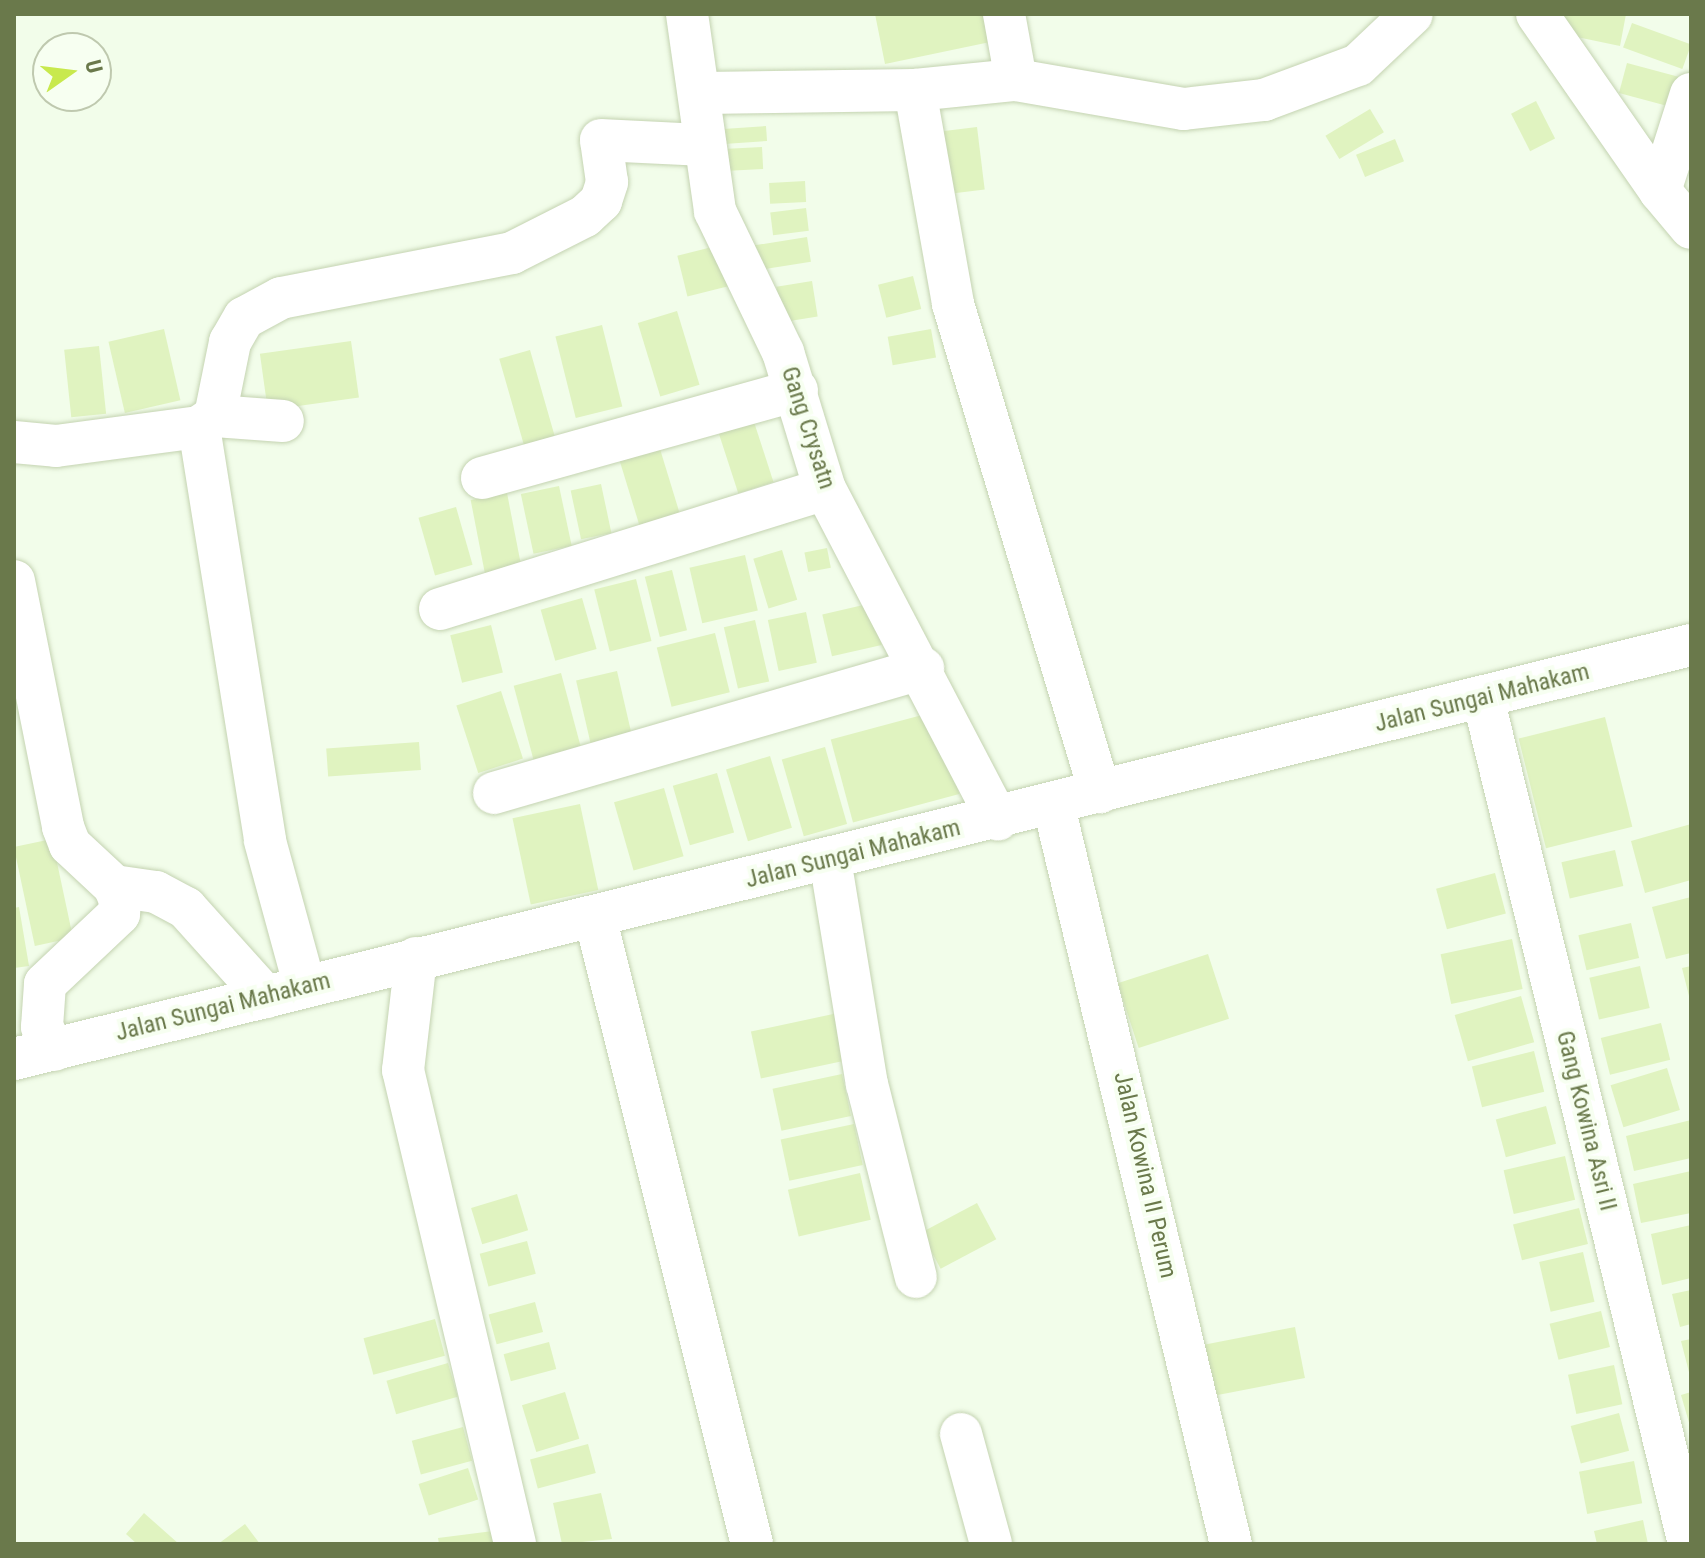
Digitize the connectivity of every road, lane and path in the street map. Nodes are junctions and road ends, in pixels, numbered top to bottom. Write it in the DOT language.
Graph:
graph roads {
  1 [pos="687,14"];
  2 [pos="1004,14"];
  3 [pos="1412,14"];
  4 [pos="1537,14"];
  5 [pos="1016,80"];
  6 [pos="915,90"];
  7 [pos="703,93"];
  8 [pos="1691,94"];
  9 [pos="705,145"];
  10 [pos="1660,191"];
  11 [pos="1691,228"];
  12 [pos="797,390"];
  13 [pos="283,421"];
  14 [pos="207,422"];
  15 [pos="14,442"];
  16 [pos="482,478"];
  17 [pos="825,489"];
  18 [pos="14,581"];
  19 [pos="440,609"];
  20 [pos="1691,645"];
  21 [pos="923,668"];
  22 [pos="1483,698"];
  23 [pos="1100,792"];
  24 [pos="494,793"];
  25 [pos="1054,807"];
  26 [pos="998,820"];
  27 [pos="830,859"];
  28 [pos="114,886"];
  29 [pos="595,917"];
  30 [pos="416,958"];
  31 [pos="286,992"];
  32 [pos="54,1050"];
  33 [pos="14,1059"];
  34 [pos="916,1277"];
  35 [pos="961,1434"];
  36 [pos="515,1544"];
  37 [pos="752,1544"];
  38 [pos="991,1544"];
  39 [pos="1231,1544"];
  40 [pos="1689,1544"];
  1 -- 7 [label="street, Gang Crysatn"];
  2 -- 5 [label="street"];
  3 -- 5 [label="street"];
  4 -- 10 [label="street"];
  5 -- 6 [label="street"];
  6 -- 7 [label="street"];
  6 -- 23 [label="street"];
  7 -- 9 [label="street, Gang Crysatn"];
  8 -- 10 [label="street"];
  9 -- 12 [label="street, Gang Crysatn"];
  9 -- 14 [label="street"];
  10 -- 11 [label="street"];
  12 -- 16 [label="street"];
  12 -- 17 [label="street, Gang Crysatn"];
  13 -- 14 [label="street"];
  14 -- 15 [label="street"];
  14 -- 31 [label="street"];
  17 -- 19 [label="street"];
  17 -- 21 [label="street, Gang Crysatn"];
  18 -- 28 [label="street"];
  20 -- 22 [label="street, Jalan Sungai Mahakam"];
  21 -- 24 [label="street"];
  21 -- 26 [label="street, Gang Crysatn"];
  22 -- 23 [label="street, Jalan Sungai Mahakam"];
  22 -- 40 [label="street, Gang Kowina Asri II"];
  23 -- 25 [label="street, Jalan Sungai Mahakam"];
  25 -- 26 [label="street, Jalan Sungai Mahakam"];
  25 -- 39 [label="street, Jalan Kowina II Perum"];
  26 -- 27 [label="street, Jalan Sungai Mahakam"];
  27 -- 29 [label="street, Jalan Sungai Mahakam"];
  27 -- 34 [label="street"];
  28 -- 31 [label="street"];
  28 -- 32 [label="street"];
  29 -- 30 [label="street, Jalan Sungai Mahakam"];
  29 -- 37 [label="street"];
  30 -- 31 [label="street, Jalan Sungai Mahakam"];
  30 -- 36 [label="street"];
  31 -- 32 [label="street, Jalan Sungai Mahakam"];
  32 -- 33 [label="street, Jalan Sungai Mahakam"];
  35 -- 38 [label="street"];
}
